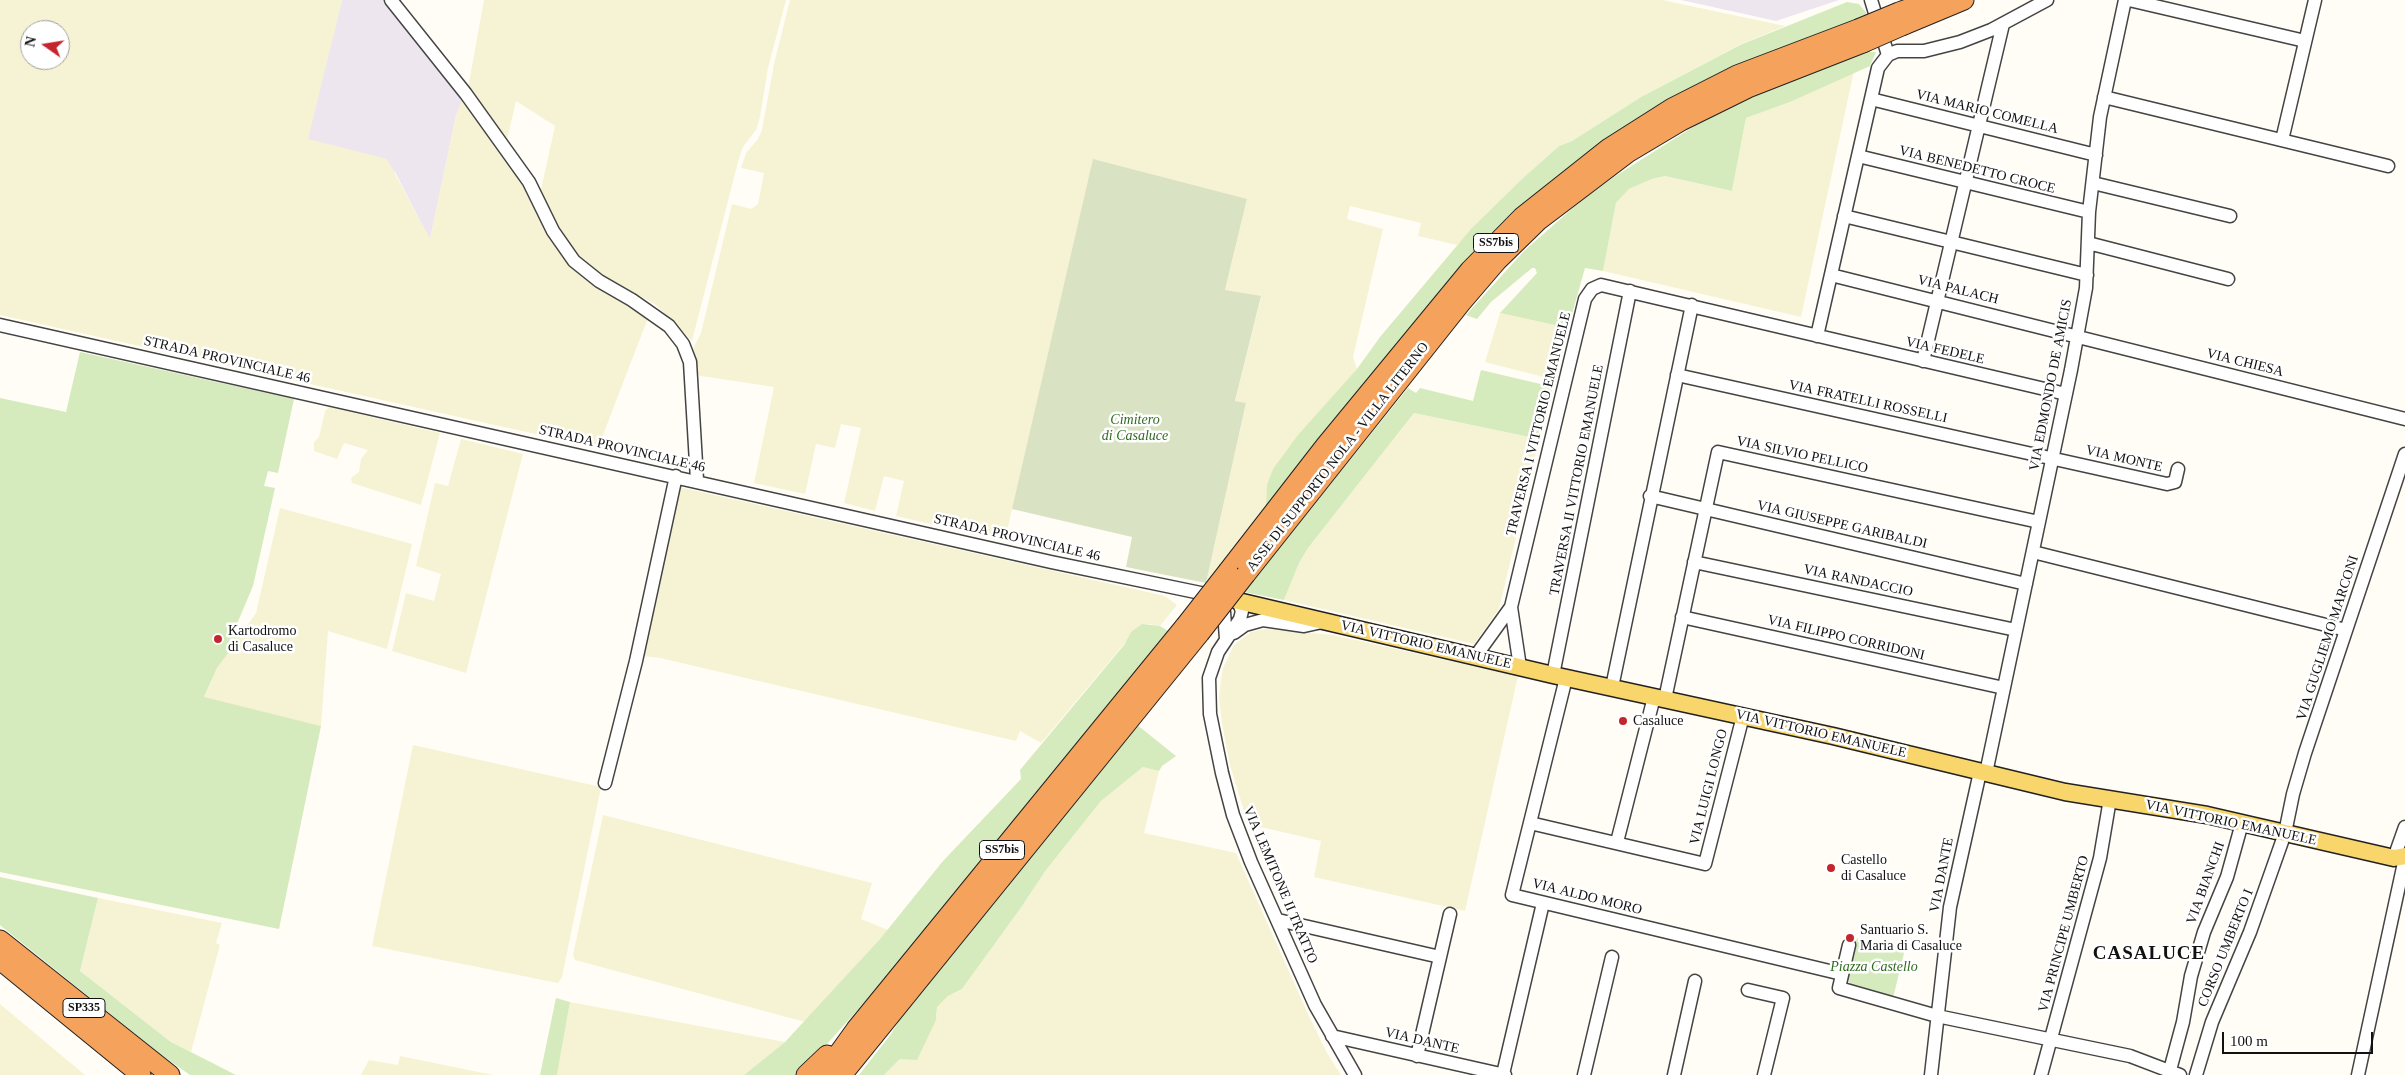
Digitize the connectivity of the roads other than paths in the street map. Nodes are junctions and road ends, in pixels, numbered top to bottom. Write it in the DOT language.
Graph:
graph roads {
  1 [pos="391,0"];
  2 [pos="1871,0"];
  3 [pos="1932,0"];
  4 [pos="1964,0"];
  5 [pos="2048,0"];
  6 [pos="2127,0"];
  7 [pos="2315,0"];
  8 [pos="1901,19"];
  9 [pos="2003,24"];
  10 [pos="1860,36"];
  11 [pos="2305,41"];
  12 [pos="1888,55"];
  13 [pos="2104,97"];
  14 [pos="1871,99"];
  15 [pos="1978,126"];
  16 [pos="2282,140"];
  17 [pos="2096,155"];
  18 [pos="1858,156"];
  19 [pos="2388,166"];
  20 [pos="1965,182"];
  21 [pos="2093,183"];
  22 [pos="2089,212"];
  23 [pos="1844,216"];
  24 [pos="2230,216"];
  25 [pos="1951,242"];
  26 [pos="2088,243"];
  27 [pos="2087,274"];
  28 [pos="1831,275"];
  29 [pos="2228,279"];
  30 [pos="1630,291"];
  31 [pos="1937,300"];
  32 [pos="1692,305"];
  33 [pos="0,325"];
  34 [pos="1817,336"];
  35 [pos="2077,337"];
  36 [pos="1923,361"];
  37 [pos="1677,375"];
  38 [pos="2066,394"];
  39 [pos="2405,419"];
  40 [pos="2405,454"];
  41 [pos="2052,458"];
  42 [pos="2178,469"];
  43 [pos="676,476"];
  44 [pos="697,480"];
  45 [pos="1650,496"];
  46 [pos="1706,508"];
  47 [pos="2039,522"];
  48 [pos="2033,552"];
  49 [pos="1694,562"];
  50 [pos="2026,584"];
  51 [pos="1197,592"];
  52 [pos="1238,601"];
  53 [pos="1511,607"];
  54 [pos="1682,617"];
  55 [pos="1324,621"];
  56 [pos="1192,630"];
  57 [pos="2016,630"];
  58 [pos="2346,630"];
  59 [pos="1226,639"];
  60 [pos="1475,657"];
  61 [pos="1520,667"];
  62 [pos="1560,676"];
  63 [pos="1612,687"];
  64 [pos="2004,688"];
  65 [pos="1659,698"];
  66 [pos="1743,716"];
  67 [pos="1983,772"];
  68 [pos="605,783"];
  69 [pos="2110,799"];
  70 [pos="2242,822"];
  71 [pos="1530,823"];
  72 [pos="2405,827"];
  73 [pos="2285,833"];
  74 [pos="1617,842"];
  75 [pos="2401,857"];
  76 [pos="1544,903"];
  77 [pos="1450,914"];
  78 [pos="1278,920"];
  79 [pos="0,940"];
  80 [pos="1849,945"];
  81 [pos="1612,956"];
  82 [pos="1440,957"];
  83 [pos="0,960"];
  84 [pos="1842,974"];
  85 [pos="1696,981"];
  86 [pos="1748,990"];
  87 [pos="1937,1016"];
  88 [pos="886,1021"];
  89 [pos="856,1030"];
  90 [pos="1332,1036"];
  91 [pos="2051,1040"];
  92 [pos="1417,1056"];
  93 [pos="2175,1072"];
  94 [pos="138,1073"];
  95 [pos="170,1075"];
  96 [pos="806,1075"];
  97 [pos="823,1075"];
  98 [pos="842,1075"];
  99 [pos="854,1075"];
  100 [pos="1355,1075"];
  101 [pos="1504,1075"];
  102 [pos="1584,1075"];
  103 [pos="1674,1075"];
  104 [pos="1764,1075"];
  105 [pos="1931,1075"];
  106 [pos="2040,1075"];
  107 [pos="2196,1075"];
  108 [pos="2358,1075"];
  1 -- 44 [label="street"];
  2 -- 12 [label="street"];
  3 -- 8 [label="highway, ASSE DI SUPPORTO NOLA - VILLA LITERNO / SS7bis"];
  4 -- 8 [label="highway, ASSE DI SUPPORTO NOLA - VILLA LITERNO / SS7bis"];
  5 -- 9 [label="street"];
  6 -- 11 [label="street"];
  6 -- 13 [label="street, VIA EDMONDO DE AMICIS"];
  7 -- 11 [label="street"];
  8 -- 10 [label="highway, ASSE DI SUPPORTO NOLA - VILLA LITERNO / SS7bis, bridge"];
  9 -- 12 [label="street"];
  9 -- 15 [label="street"];
  10 -- 56 [label="highway, ASSE DI SUPPORTO NOLA - VILLA LITERNO / SS7bis, bridge"];
  10 -- 56 [label="highway, ASSE DI SUPPORTO NOLA - VILLA LITERNO / SS7bis, bridge"];
  11 -- 16 [label="street"];
  12 -- 14 [label="street"];
  13 -- 16 [label="street"];
  13 -- 17 [label="street, VIA EDMONDO DE AMICIS"];
  14 -- 15 [label="street, VIA MARIO COMELLA"];
  14 -- 18 [label="street"];
  15 -- 17 [label="street, VIA MARIO COMELLA"];
  15 -- 20 [label="street"];
  16 -- 19 [label="street"];
  17 -- 21 [label="street, VIA EDMONDO DE AMICIS"];
  18 -- 20 [label="street, VIA BENEDETTO CROCE"];
  18 -- 23 [label="street"];
  20 -- 22 [label="street, VIA BENEDETTO CROCE"];
  20 -- 25 [label="street"];
  21 -- 22 [label="street, VIA EDMONDO DE AMICIS"];
  21 -- 24 [label="street"];
  22 -- 26 [label="street, VIA EDMONDO DE AMICIS"];
  23 -- 25 [label="street"];
  23 -- 28 [label="street"];
  25 -- 27 [label="street"];
  25 -- 31 [label="street"];
  26 -- 27 [label="street, VIA EDMONDO DE AMICIS"];
  26 -- 29 [label="street"];
  27 -- 35 [label="street, VIA EDMONDO DE AMICIS"];
  28 -- 31 [label="street, VIA PALACH"];
  28 -- 34 [label="street"];
  30 -- 32 [label="street, VIA FEDELE"];
  30 -- 53 [label="street, TRAVERSA I VITTORIO EMANUELE"];
  30 -- 62 [label="street, TRAVERSA II VITTORIO EMANUELE"];
  31 -- 35 [label="street, VIA PALACH"];
  31 -- 36 [label="street"];
  32 -- 34 [label="street, VIA FEDELE"];
  32 -- 37 [label="street"];
  33 -- 43 [label="street, STRADA PROVINCIALE 46"];
  34 -- 36 [label="street, VIA FEDELE"];
  35 -- 38 [label="street, VIA EDMONDO DE AMICIS"];
  35 -- 39 [label="street, VIA CHIESA"];
  36 -- 38 [label="street, VIA FEDELE"];
  37 -- 41 [label="street, VIA FRATELLI ROSSELLI"];
  37 -- 45 [label="street"];
  38 -- 41 [label="street, VIA EDMONDO DE AMICIS"];
  40 -- 58 [label="street, VIA GUGLIEMO MARCONI"];
  41 -- 42 [label="street, VIA MONTE"];
  41 -- 47 [label="street, VIA EDMONDO DE AMICIS"];
  43 -- 44 [label="street, STRADA PROVINCIALE 46"];
  43 -- 68 [label="street"];
  44 -- 51 [label="street, STRADA PROVINCIALE 46"];
  45 -- 46 [label="street, VIA GIUSEPPE GARIBALDI"];
  45 -- 63 [label="street"];
  46 -- 47 [label="street, VIA SILVIO PELLICO"];
  46 -- 49 [label="street, VIA SILVIO PELLICO"];
  46 -- 50 [label="street, VIA GIUSEPPE GARIBALDI"];
  47 -- 48 [label="street, VIA EDMONDO DE AMICIS"];
  48 -- 50 [label="street, VIA EDMONDO DE AMICIS"];
  48 -- 58 [label="street"];
  49 -- 54 [label="street, VIA SILVIO PELLICO"];
  49 -- 57 [label="street, VIA RANDACCIO"];
  50 -- 57 [label="street, VIA EDMONDO DE AMICIS"];
  51 -- 52 [label="street, STRADA PROVINCIALE 46"];
  51 -- 59 [label="street"];
  52 -- 55 [label="main road, VIA VITTORIO EMANUELE"];
  52 -- 59 [label="street, VIA LEMITONE II TRATTO"];
  53 -- 60 [label="street, TRAVERSA I VITTORIO EMANUELE"];
  53 -- 61 [label="street, TRAVERSA I VITTORIO EMANUELE"];
  54 -- 64 [label="street, VIA FILIPPO CORRIDONI"];
  54 -- 65 [label="street, VIA SILVIO PELLICO"];
  55 -- 59 [label="street"];
  55 -- 60 [label="main road, VIA VITTORIO EMANUELE"];
  56 -- 88 [label="highway, ASSE DI SUPPORTO NOLA - VILLA LITERNO / SS7bis"];
  56 -- 89 [label="highway, ASSE DI SUPPORTO NOLA - VILLA LITERNO / SS7bis"];
  57 -- 64 [label="street, VIA EDMONDO DE AMICIS"];
  58 -- 73 [label="street, VIA GUGLIEMO MARCONI"];
  59 -- 78 [label="street, VIA LEMITONE II TRATTO"];
  60 -- 61 [label="main road, VIA VITTORIO EMANUELE"];
  61 -- 62 [label="main road, VIA VITTORIO EMANUELE"];
  62 -- 63 [label="main road, VIA VITTORIO EMANUELE"];
  62 -- 71 [label="street, VIA ALDO MORO"];
  63 -- 65 [label="main road, VIA VITTORIO EMANUELE"];
  64 -- 67 [label="street, VIA EDMONDO DE AMICIS"];
  65 -- 66 [label="main road, VIA VITTORIO EMANUELE"];
  65 -- 74 [label="street, VIA SILVIO PELLICO"];
  66 -- 67 [label="main road, VIA VITTORIO EMANUELE"];
  66 -- 74 [label="street, VIA LUIGI LONGO"];
  67 -- 69 [label="main road, VIA VITTORIO EMANUELE"];
  67 -- 87 [label="street, VIA DANTE"];
  69 -- 70 [label="main road, VIA VITTORIO EMANUELE"];
  69 -- 91 [label="street, VIA PRINCIPE UMBERTO"];
  70 -- 73 [label="main road, VIA VITTORIO EMANUELE"];
  70 -- 93 [label="street, VIA BIANCHI"];
  71 -- 74 [label="street"];
  71 -- 76 [label="street, VIA ALDO MORO"];
  72 -- 75 [label="street"];
  73 -- 75 [label="main road, VIA VITTORIO EMANUELE"];
  73 -- 107 [label="street, CORSO UMBERTO I"];
  75 -- 108 [label="street"];
  76 -- 84 [label="street, VIA ALDO MORO"];
  76 -- 101 [label="street"];
  77 -- 82 [label="street"];
  78 -- 82 [label="street"];
  78 -- 90 [label="street, VIA LEMITONE II TRATTO"];
  79 -- 95 [label="highway, SP335"];
  80 -- 84 [label="street"];
  81 -- 102 [label="street"];
  82 -- 92 [label="street"];
  83 -- 94 [label="highway, SP335"];
  84 -- 87 [label="street"];
  85 -- 103 [label="street"];
  86 -- 104 [label="street"];
  87 -- 91 [label="street"];
  87 -- 105 [label="street, VIA DANTE"];
  88 -- 98 [label="highway, ASSE DI SUPPORTO NOLA - VILLA LITERNO / SS7bis"];
  88 -- 99 [label="highway"];
  89 -- 96 [label="highway"];
  89 -- 97 [label="highway, ASSE DI SUPPORTO NOLA - VILLA LITERNO / SS7bis"];
  90 -- 92 [label="street, VIA DANTE"];
  90 -- 100 [label="street, VIA LEMITONE II TRATTO"];
  91 -- 93 [label="street"];
  91 -- 106 [label="street, VIA PRINCIPE UMBERTO"];
  92 -- 101 [label="street, VIA DANTE"];
}
